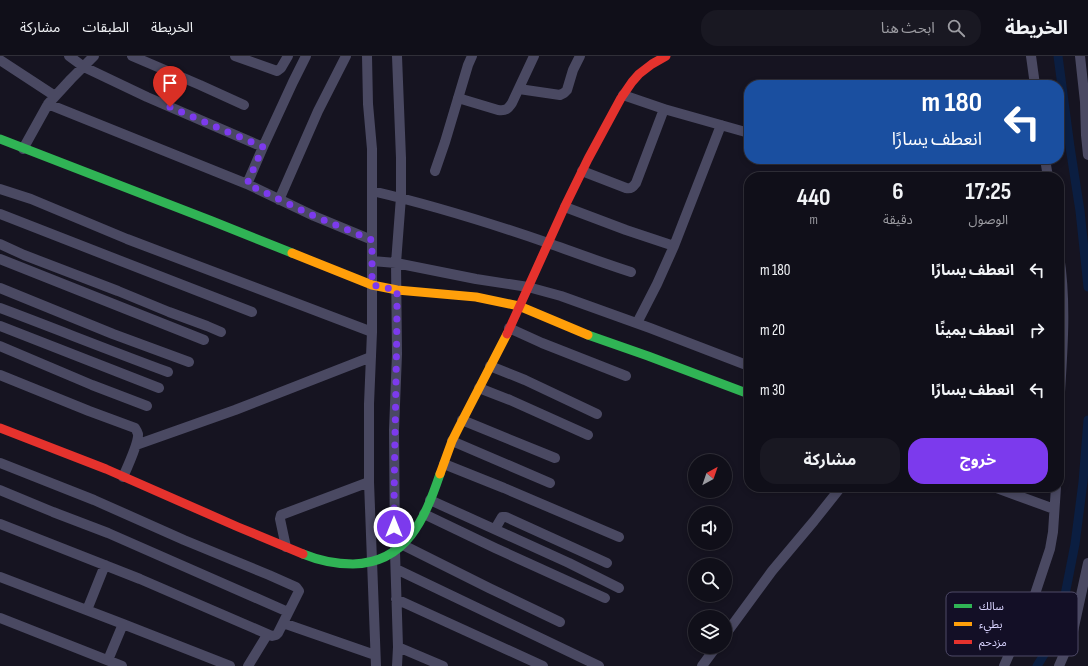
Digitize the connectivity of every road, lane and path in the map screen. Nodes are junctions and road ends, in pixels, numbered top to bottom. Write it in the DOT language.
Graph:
graph roads {
  1 [pos="70,56"];
  2 [pos="94,56"];
  3 [pos="132,56"];
  4 [pos="235,56"];
  5 [pos="288,56"];
  6 [pos="306,56"];
  7 [pos="346,56"];
  8 [pos="367,56"];
  9 [pos="397,56"];
  10 [pos="472,56"];
  11 [pos="534,56"];
  12 [pos="580,56"];
  13 [pos="666,56"];
  14 [pos="1031,56"];
  15 [pos="1080,56"];
  16 [pos="0,60"];
  17 [pos="84,67"];
  18 [pos="1034,80"];
  19 [pos="519,89"];
  20 [pos="623,95"];
  21 [pos="55,96"];
  22 [pos="458,98"];
  23 [pos="48,104"];
  24 [pos="244,105"];
  25 [pos="664,108"];
  26 [pos="721,125"];
  27 [pos="744,131"];
  28 [pos="0,139"];
  29 [pos="263,147"];
  30 [pos="23,149"];
  31 [pos="1088,155"];
  32 [pos="582,171"];
  33 [pos="435,172"];
  34 [pos="247,184"];
  35 [pos="0,189"];
  36 [pos="372,191"];
  37 [pos="401,198"];
  38 [pos="279,200"];
  39 [pos="565,207"];
  40 [pos="0,214"];
  41 [pos="372,240"];
  42 [pos="548,243"];
  43 [pos="0,244"];
  44 [pos="674,246"];
  45 [pos="0,259"];
  46 [pos="372,261"];
  47 [pos="396,263"];
  48 [pos="631,272"];
  49 [pos="372,285"];
  50 [pos="528,287"];
  51 [pos="0,288"];
  52 [pos="397,290"];
  53 [pos="519,306"];
  54 [pos="0,308"];
  55 [pos="252,312"];
  56 [pos="637,323"];
  57 [pos="0,326"];
  58 [pos="509,328"];
  59 [pos="221,332"];
  60 [pos="372,332"];
  61 [pos="204,340"];
  62 [pos="0,346"];
  63 [pos="371,357"];
  64 [pos="189,362"];
  65 [pos="744,364"];
  66 [pos="490,366"];
  67 [pos="168,372"];
  68 [pos="0,375"];
  69 [pos="626,376"];
  70 [pos="159,388"];
  71 [pos="479,388"];
  72 [pos="744,392"];
  73 [pos="146,406"];
  74 [pos="597,414"];
  75 [pos="462,420"];
  76 [pos="0,428"];
  77 [pos="588,435"];
  78 [pos="452,441"];
  79 [pos="136,445"];
  80 [pos="555,458"];
  81 [pos="0,463"];
  82 [pos="444,464"];
  83 [pos="123,477"];
  84 [pos="369,482"];
  85 [pos="550,483"];
  86 [pos="0,490"];
  87 [pos="837,492"];
  88 [pos="1008,492"];
  89 [pos="1056,492"];
  90 [pos="430,500"];
  91 [pos="1054,508"];
  92 [pos="424,514"];
  93 [pos="0,524"];
  94 [pos="495,529"];
  95 [pos="619,538"];
  96 [pos="403,545"];
  97 [pos="286,547"];
  98 [pos="394,552"];
  99 [pos="372,562"];
  100 [pos="607,563"];
  101 [pos="1088,563"];
  102 [pos="105,565"];
  103 [pos="396,569"];
  104 [pos="0,577"];
  105 [pos="619,588"];
  106 [pos="1035,592"];
  107 [pos="605,598"];
  108 [pos="396,599"];
  109 [pos="1078,609"];
  110 [pos="87,610"];
  111 [pos="288,612"];
  112 [pos="0,618"];
  113 [pos="560,622"];
  114 [pos="283,623"];
  115 [pos="123,624"];
  116 [pos="732,625"];
  117 [pos="267,635"];
  118 [pos="398,647"];
  119 [pos="711,654"];
  120 [pos="375,655"];
  121 [pos="1008,656"];
  122 [pos="1063,656"];
  123 [pos="108,660"];
  124 [pos="122,666"];
  125 [pos="230,666"];
  126 [pos="248,666"];
  127 [pos="376,666"];
  128 [pos="397,666"];
  129 [pos="443,666"];
  130 [pos="543,666"];
  131 [pos="599,666"];
  132 [pos="702,666"];
  133 [pos="1004,666"];
  134 [pos="1059,666"];
  1 -- 17 [label="street"];
  2 -- 17 [label="street"];
  3 -- 24 [label="street"];
  4 -- 5 [label="street"];
  6 -- 29 [label="street"];
  7 -- 38 [label="street"];
  8 -- 36 [label="street"];
  9 -- 37 [label="street"];
  10 -- 22 [label="street"];
  11 -- 19 [label="street"];
  12 -- 19 [label="street"];
  13 -- 20 [label="street"];
  14 -- 18 [label="street"];
  15 -- 31 [label="street"];
  16 -- 21 [label="street"];
  17 -- 21 [label="street"];
  17 -- 29 [label="street"];
  19 -- 22 [label="street"];
  20 -- 25 [label="street"];
  20 -- 32 [label="street"];
  21 -- 23 [label="street"];
  22 -- 33 [label="street"];
  23 -- 30 [label="street"];
  23 -- 34 [label="street"];
  25 -- 26 [label="street"];
  25 -- 32 [label="street"];
  26 -- 27 [label="street"];
  26 -- 44 [label="street"];
  28 -- 30 [label="street"];
  29 -- 34 [label="street"];
  30 -- 49 [label="street"];
  32 -- 39 [label="street"];
  34 -- 38 [label="street"];
  35 -- 60 [label="street"];
  36 -- 37 [label="street"];
  36 -- 41 [label="street"];
  37 -- 42 [label="street"];
  37 -- 47 [label="street"];
  38 -- 41 [label="street"];
  39 -- 42 [label="street"];
  39 -- 44 [label="street"];
  40 -- 55 [label="street"];
  41 -- 46 [label="street"];
  42 -- 48 [label="street"];
  42 -- 50 [label="street"];
  43 -- 59 [label="street"];
  44 -- 56 [label="street"];
  45 -- 61 [label="street"];
  46 -- 47 [label="street"];
  46 -- 49 [label="street"];
  47 -- 50 [label="street"];
  47 -- 52 [label="street"];
  49 -- 52 [label="street"];
  49 -- 60 [label="street"];
  50 -- 53 [label="street"];
  50 -- 56 [label="street"];
  51 -- 64 [label="street"];
  52 -- 53 [label="street"];
  52 -- 98 [label="street"];
  53 -- 58 [label="street"];
  53 -- 72 [label="street"];
  54 -- 67 [label="street"];
  56 -- 65 [label="street"];
  57 -- 70 [label="street"];
  58 -- 66 [label="street"];
  58 -- 69 [label="street"];
  60 -- 63 [label="street"];
  62 -- 73 [label="street"];
  63 -- 79 [label="street"];
  63 -- 84 [label="street"];
  66 -- 71 [label="street"];
  66 -- 74 [label="street"];
  68 -- 79 [label="street"];
  71 -- 75 [label="street"];
  71 -- 77 [label="street"];
  75 -- 78 [label="street"];
  75 -- 80 [label="street"];
  76 -- 83 [label="street"];
  78 -- 82 [label="street"];
  78 -- 85 [label="street"];
  79 -- 83 [label="street"];
  81 -- 111 [label="street"];
  82 -- 90 [label="street"];
  82 -- 95 [label="street"];
  83 -- 97 [label="street"];
  84 -- 97 [label="street"];
  84 -- 99 [label="street"];
  86 -- 111 [label="street"];
  87 -- 116 [label="street"];
  88 -- 91 [label="street"];
  89 -- 91 [label="street"];
  90 -- 92 [label="street"];
  90 -- 94 [label="street"];
  91 -- 106 [label="street"];
  92 -- 96 [label="street"];
  92 -- 107 [label="street"];
  93 -- 102 [label="street"];
  94 -- 100 [label="street"];
  94 -- 105 [label="street"];
  96 -- 98 [label="street"];
  96 -- 113 [label="street"];
  97 -- 99 [label="street"];
  98 -- 99 [label="street"];
  98 -- 103 [label="street"];
  99 -- 120 [label="street"];
  101 -- 109 [label="street"];
  102 -- 110 [label="street"];
  102 -- 117 [label="street"];
  103 -- 108 [label="street"];
  103 -- 131 [label="street"];
  104 -- 110 [label="street"];
  108 -- 118 [label="street"];
  108 -- 130 [label="street"];
  110 -- 115 [label="street"];
  111 -- 114 [label="street"];
  112 -- 123 [label="street"];
  114 -- 117 [label="street"];
  114 -- 120 [label="street"];
  115 -- 123 [label="street"];
  115 -- 125 [label="street"];
  117 -- 126 [label="street"];
  118 -- 128 [label="street"];
  118 -- 129 [label="street"];
  119 -- 132 [label="street"];
  120 -- 127 [label="street"];
  121 -- 133 [label="street"];
  122 -- 134 [label="street"];
  123 -- 124 [label="street"];
}
